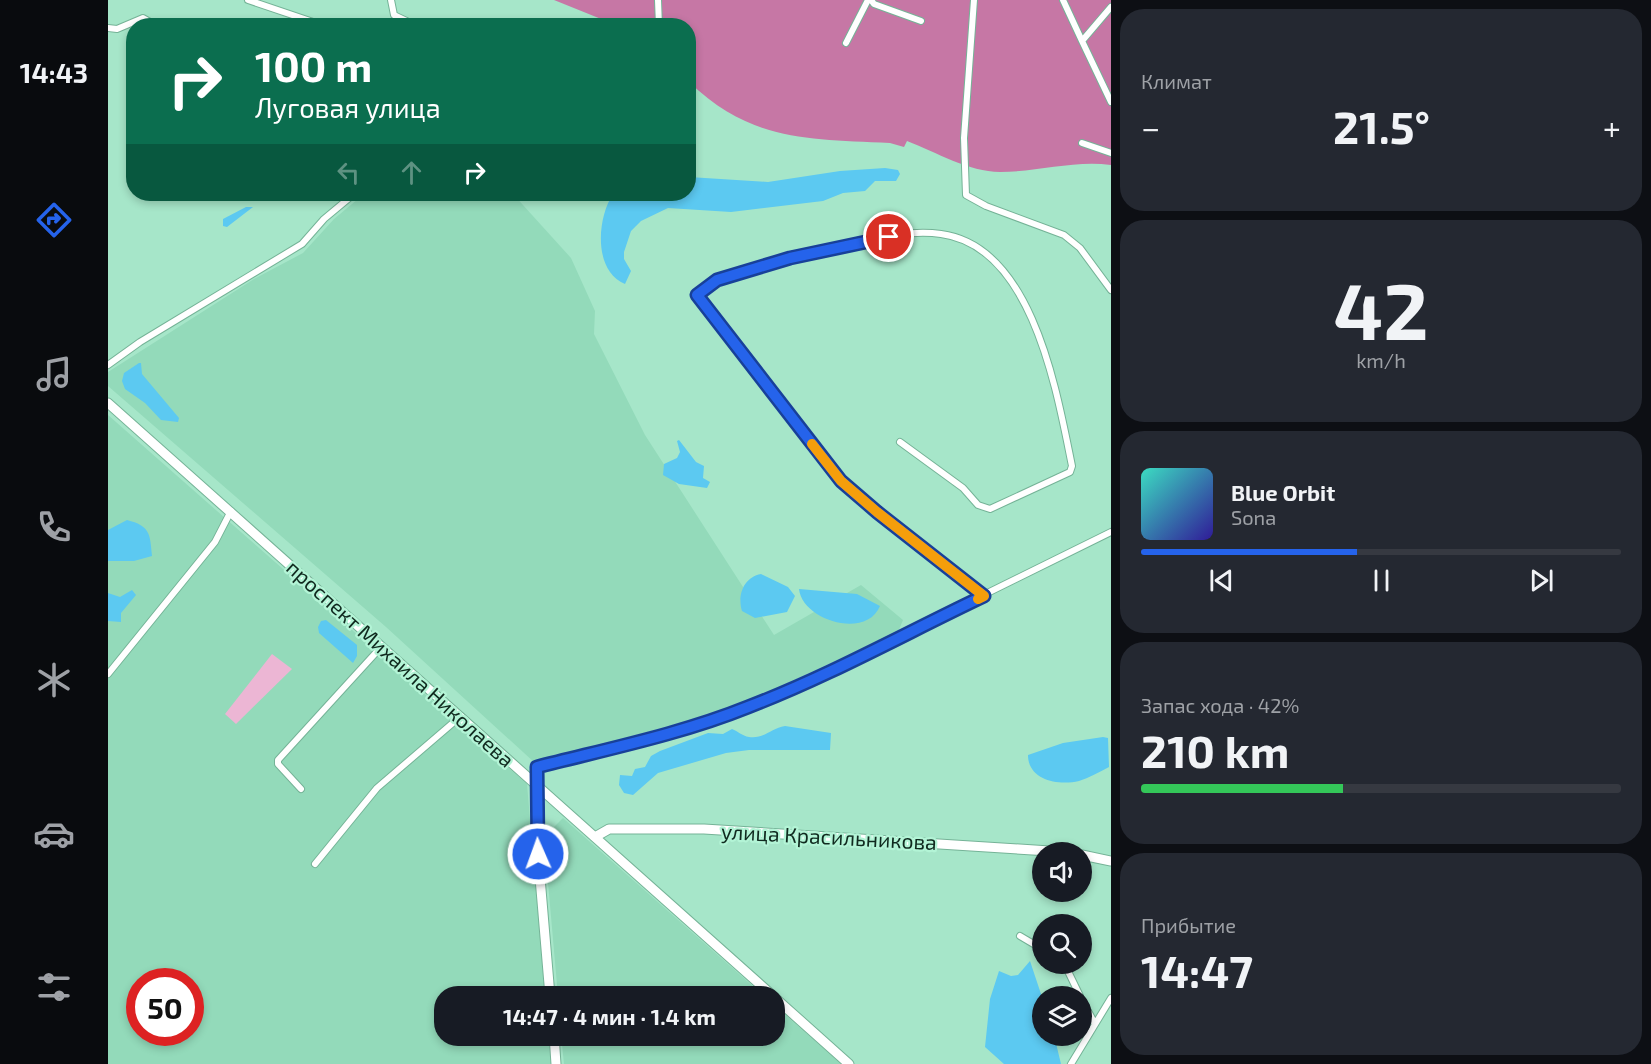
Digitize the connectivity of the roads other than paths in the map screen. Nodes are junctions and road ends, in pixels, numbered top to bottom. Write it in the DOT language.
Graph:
graph roads {
  1 [pos="248,0"];
  2 [pos="391,0"];
  3 [pos="658,0"];
  4 [pos="870,0"];
  5 [pos="974,0"];
  6 [pos="1063,0"];
  7 [pos="1111,7"];
  8 [pos="301,18"];
  9 [pos="400,18"];
  10 [pos="659,18"];
  11 [pos="921,21"];
  12 [pos="126,25"];
  13 [pos="108,28"];
  14 [pos="1082,41"];
  15 [pos="846,43"];
  16 [pos="1111,102"];
  17 [pos="1082,143"];
  18 [pos="1111,153"];
  19 [pos="346,201"];
  20 [pos="1111,290"];
  21 [pos="108,365"];
  22 [pos="108,403"];
  23 [pos="900,441"];
  24 [pos="231,512"];
  25 [pos="1111,532"];
  26 [pos="984,596"];
  27 [pos="382,646"];
  28 [pos="108,674"];
  29 [pos="461,716"];
  30 [pos="538,785"];
  31 [pos="301,789"];
  32 [pos="595,837"];
  33 [pos="1032,850"];
  34 [pos="1092,857"];
  35 [pos="1111,861"];
  36 [pos="315,864"];
  37 [pos="1020,936"];
  38 [pos="1032,943"];
  39 [pos="549,986"];
  40 [pos="761,986"];
  41 [pos="1111,998"];
  42 [pos="785,1008"];
  43 [pos="1092,1018"];
  44 [pos="1095,1024"];
  45 [pos="555,1046"];
  46 [pos="556,1064"];
  47 [pos="849,1064"];
  48 [pos="1071,1064"];
  1 -- 8 [label="street"];
  2 -- 9 [label="street"];
  3 -- 10 [label="street"];
  4 -- 11 [label="street"];
  4 -- 15 [label="street"];
  5 -- 20 [label="street"];
  6 -- 14 [label="street"];
  7 -- 14 [label="street"];
  12 -- 13 [label="street"];
  14 -- 16 [label="street"];
  17 -- 18 [label="street"];
  19 -- 21 [label="street"];
  22 -- 24 [label="main road, проспект Михаила Николаева"];
  23 -- 26 [label="street"];
  24 -- 27 [label="main road, проспект Михаила Николаева"];
  24 -- 28 [label="street"];
  25 -- 26 [label="street"];
  26 -- 30 [label="street"];
  27 -- 29 [label="main road, проспект Михаила Николаева"];
  27 -- 31 [label="street"];
  29 -- 30 [label="main road, проспект Михаила Николаева"];
  29 -- 36 [label="street"];
  30 -- 32 [label="main road, проспект Михаила Николаева"];
  30 -- 39 [label="main road"];
  32 -- 33 [label="main road, улица Красильникова"];
  32 -- 40 [label="main road, проспект Михаила Николаева"];
  34 -- 35 [label="main road"];
  37 -- 38 [label="street"];
  41 -- 44 [label="street"];
  42 -- 47 [label="main road, проспект Михаила Николаева"];
  43 -- 44 [label="street"];
  44 -- 48 [label="street"];
  45 -- 46 [label="main road"];
}
